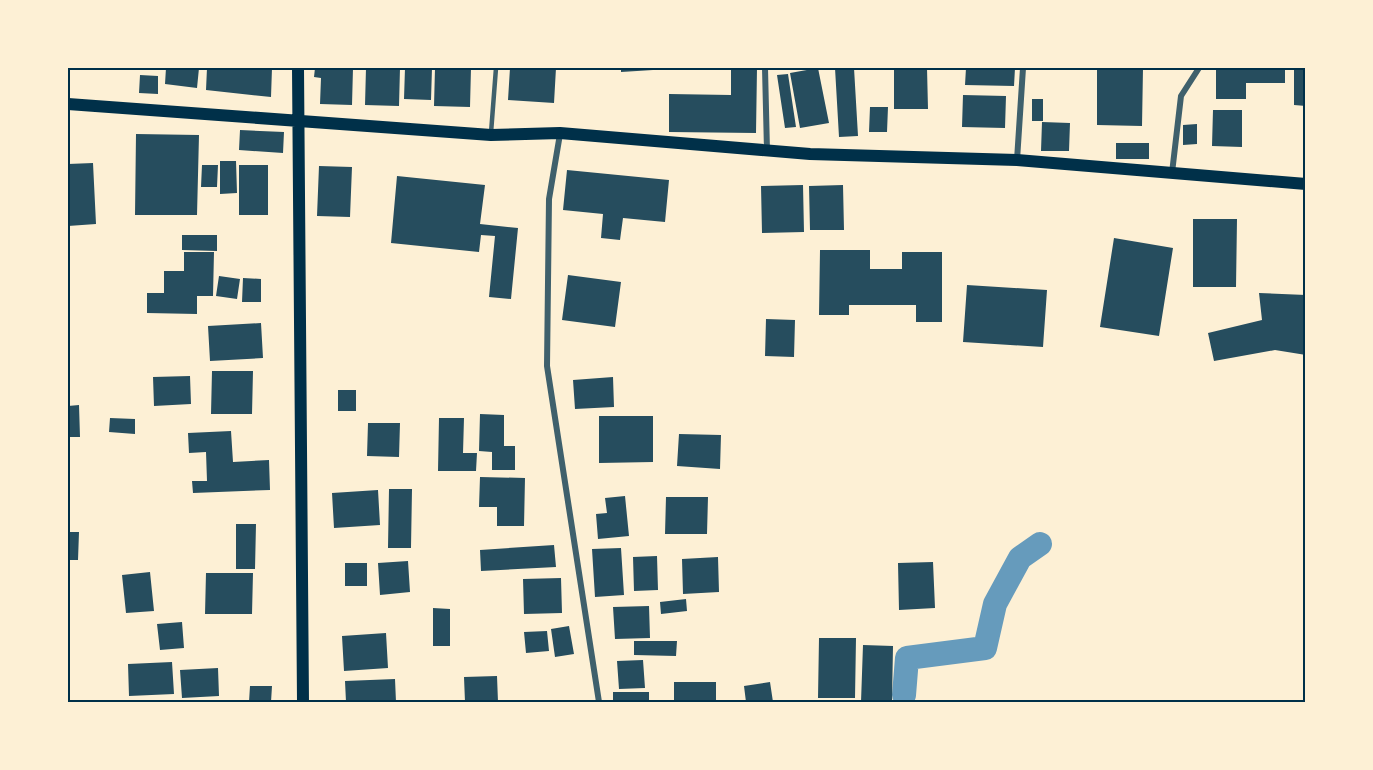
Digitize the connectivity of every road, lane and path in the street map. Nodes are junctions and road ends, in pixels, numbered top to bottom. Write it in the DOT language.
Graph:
graph roads {
  1 [pos="298,68"];
  2 [pos="496,68"];
  3 [pos="765,68"];
  4 [pos="1023,68"];
  5 [pos="1198,68"];
  6 [pos="68,104"];
  7 [pos="297,122"];
  8 [pos="560,133"];
  9 [pos="491,135"];
  10 [pos="767,151"];
  11 [pos="1017,160"];
  12 [pos="1172,174"];
  13 [pos="1305,184"];
  14 [pos="303,702"];
  15 [pos="599,702"];
  1 -- 7 [label="main road"];
  2 -- 9 [label="lane"];
  3 -- 10 [label="street"];
  4 -- 11 [label="street"];
  5 -- 12 [label="street"];
  6 -- 7 [label="main road"];
  7 -- 9 [label="main road"];
  7 -- 14 [label="main road"];
  8 -- 9 [label="main road"];
  8 -- 10 [label="main road"];
  8 -- 15 [label="street"];
  10 -- 11 [label="main road"];
  11 -- 12 [label="main road"];
  12 -- 13 [label="main road"];
}
